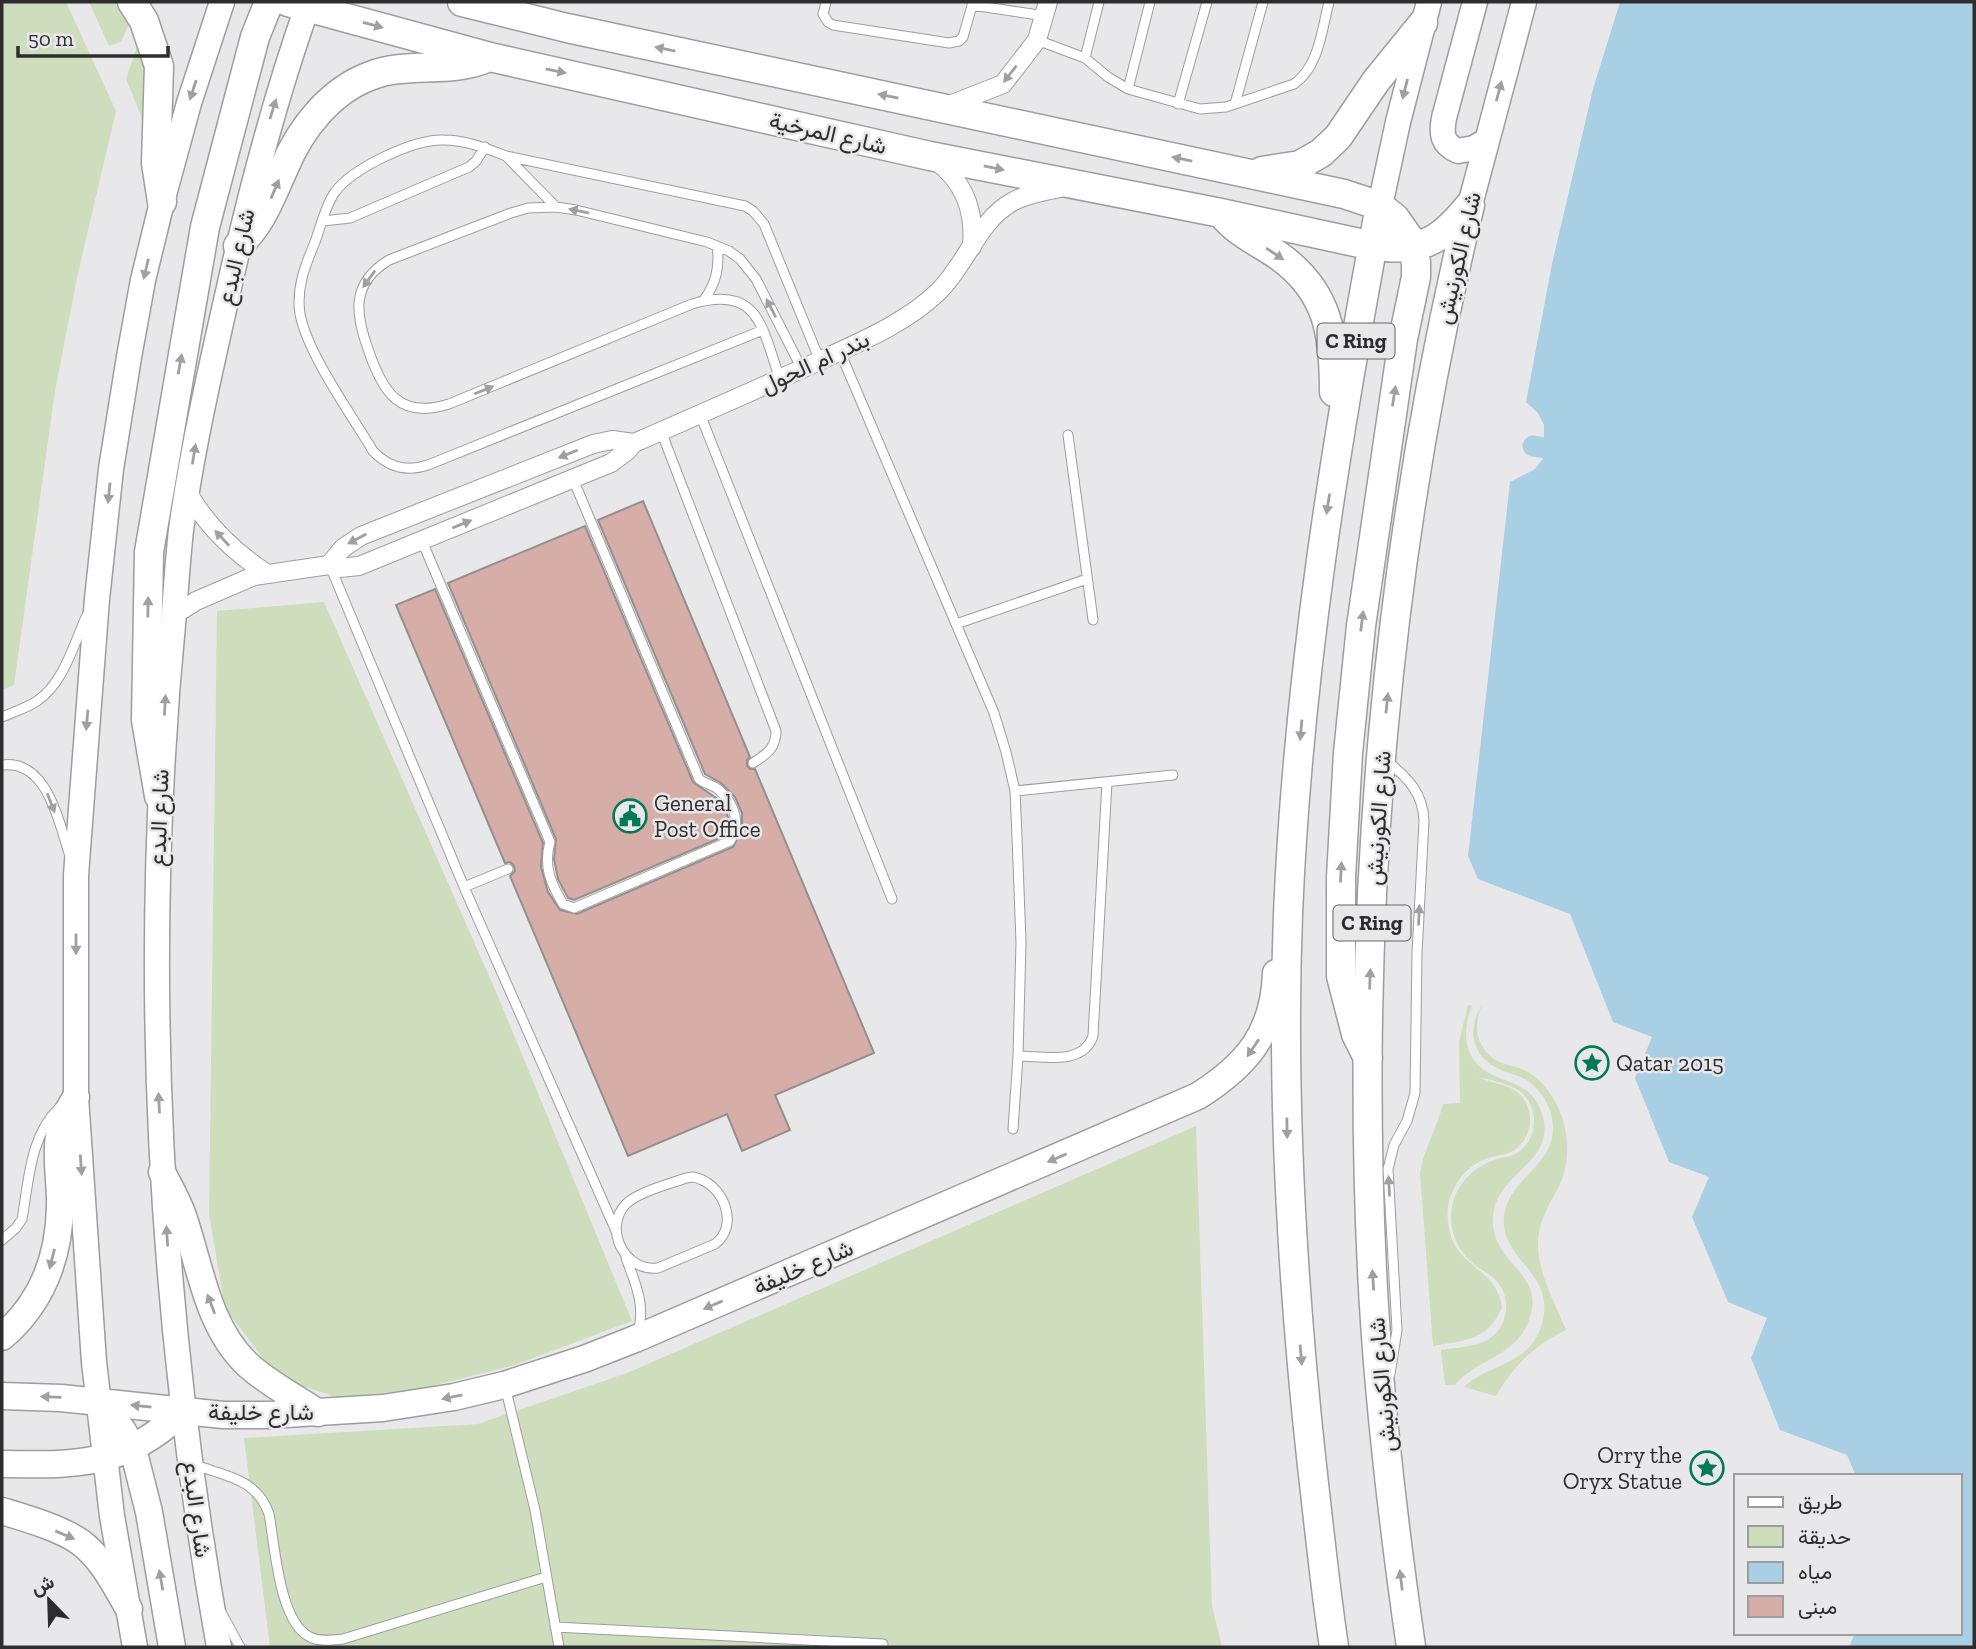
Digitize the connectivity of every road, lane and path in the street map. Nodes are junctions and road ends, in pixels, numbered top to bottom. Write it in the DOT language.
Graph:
graph roads {
  1 [pos="132,2"];
  2 [pos="222,2"];
  3 [pos="269,2"];
  4 [pos="462,2"];
  5 [pos="537,2"];
  6 [pos="826,2"];
  7 [pos="1099,2"];
  8 [pos="1150,2"];
  9 [pos="1207,2"];
  10 [pos="1263,2"];
  11 [pos="1329,2"];
  12 [pos="1475,2"];
  13 [pos="1524,2"];
  14 [pos="301,3"];
  15 [pos="972,4"];
  16 [pos="1047,9"];
  17 [pos="1426,13"];
  18 [pos="567,28"];
  19 [pos="1037,40"];
  20 [pos="490,57"];
  21 [pos="1085,58"];
  22 [pos="1128,89"];
  23 [pos="1178,104"];
  24 [pos="1235,104"];
  25 [pos="941,108"];
  26 [pos="1486,141"];
  27 [pos="485,147"];
  28 [pos="506,156"];
  29 [pos="930,156"];
  30 [pos="1249,173"];
  31 [pos="1078,185"];
  32 [pos="162,202"];
  33 [pos="1470,205"];
  34 [pos="1380,206"];
  35 [pos="556,207"];
  36 [pos="1221,213"];
  37 [pos="323,221"];
  38 [pos="238,246"];
  39 [pos="717,246"];
  40 [pos="1373,246"];
  41 [pos="972,247"];
  42 [pos="1413,248"];
  43 [pos="704,300"];
  44 [pos="763,330"];
  45 [pos="840,352"];
  46 [pos="820,360"];
  47 [pos="802,369"];
  48 [pos="780,379"];
  49 [pos="700,414"];
  50 [pos="661,431"];
  51 [pos="1068,435"];
  52 [pos="1338,436"];
  53 [pos="634,443"];
  54 [pos="573,479"];
  55 [pos="188,493"];
  56 [pos="422,541"];
  57 [pos="329,565"];
  58 [pos="265,573"];
  59 [pos="1087,579"];
  60 [pos="97,599"];
  61 [pos="174,615"];
  62 [pos="1093,620"];
  63 [pos="956,624"];
  64 [pos="2,717"];
  65 [pos="1382,758"];
  66 [pos="753,763"];
  67 [pos="2,765"];
  68 [pos="1173,775"];
  69 [pos="1107,782"];
  70 [pos="1015,791"];
  71 [pos="159,796"];
  72 [pos="508,869"];
  73 [pos="76,875"];
  74 [pos="464,887"];
  75 [pos="892,900"];
  76 [pos="1288,914"];
  77 [pos="1018,1056"];
  78 [pos="1368,1058"];
  79 [pos="76,1097"];
  80 [pos="1013,1129"];
  81 [pos="162,1172"];
  82 [pos="616,1231"];
  83 [pos="2,1240"];
  84 [pos="625,1253"];
  85 [pos="2,1337"];
  86 [pos="635,1339"];
  87 [pos="505,1385"];
  88 [pos="2,1396"];
  89 [pos="1382,1399"];
  90 [pos="100,1402"];
  91 [pos="183,1411"];
  92 [pos="318,1413"];
  93 [pos="133,1449"];
  94 [pos="105,1458"];
  95 [pos="190,1463"];
  96 [pos="2,1464"];
  97 [pos="2,1511"];
  98 [pos="546,1577"];
  99 [pos="209,1591"];
  100 [pos="129,1609"];
  101 [pos="555,1628"];
  102 [pos="883,1644"];
  103 [pos="135,1647"];
  104 [pos="172,1647"];
  105 [pos="219,1647"];
  106 [pos="240,1647"];
  107 [pos="559,1647"];
  108 [pos="1334,1647"];
  109 [pos="1411,1647"];
  1 -- 32 [label="highway"];
  2 -- 32 [label="main road, one-way"];
  71 -- 3 [label="highway, one-way"];
  4 -- 18 [label="highway, شارع المرخية"];
  5 -- 18 [label="highway"];
  6 -- 15 [label="lane"];
  7 -- 21 [label="lane"];
  8 -- 22 [label="lane"];
  9 -- 23 [label="lane"];
  10 -- 24 [label="lane"];
  11 -- 24 [label="lane"];
  12 -- 26 [label="main road"];
  26 -- 13 [label="main road, شارع الكورنيش / C Ring, one-way"];
  14 -- 20 [label="highway, شارع المرخية, one-way"];
  38 -- 14 [label="main road, شارع البدع, one-way"];
  15 -- 16 [label="lane"];
  16 -- 19 [label="street"];
  17 -- 30 [label="highway"];
  17 -- 34 [label="main road, C Ring, one-way"];
  25 -- 18 [label="highway, شارع المرخية, one-way"];
  19 -- 21 [label="lane"];
  19 -- 25 [label="street, one-way"];
  20 -- 29 [label="highway, شارع المرخية, one-way"];
  38 -- 20 [label="highway, one-way"];
  21 -- 22 [label="lane"];
  22 -- 23 [label="lane"];
  23 -- 24 [label="lane"];
  30 -- 25 [label="highway, شارع المرخية, one-way"];
  26 -- 33 [label="main road, شارع الكورنيش / C Ring"];
  27 -- 28 [label="lane"];
  27 -- 37 [label="lane"];
  27 -- 37 [label="lane"];
  28 -- 35 [label="lane"];
  28 -- 46 [label="lane"];
  29 -- 31 [label="highway, شارع المرخية, one-way"];
  29 -- 41 [label="street"];
  30 -- 34 [label="highway, شارع المرخية"];
  31 -- 36 [label="highway, شارع المرخية"];
  31 -- 41 [label="street, بندر ام الحول"];
  32 -- 60 [label="main road, one-way"];
  33 -- 42 [label="highway"];
  65 -- 33 [label="highway, شارع الكورنيش / C Ring, one-way"];
  34 -- 40 [label="highway, C Ring"];
  34 -- 42 [label="highway"];
  39 -- 35 [label="lane, one-way"];
  35 -- 43 [label="lane, one-way"];
  36 -- 40 [label="highway, شارع المرخية"];
  36 -- 52 [label="highway, one-way"];
  37 -- 44 [label="lane"];
  55 -- 38 [label="main road, شارع البدع, one-way"];
  39 -- 43 [label="lane"];
  47 -- 39 [label="lane, one-way"];
  40 -- 42 [label="highway, شارع المرخية"];
  40 -- 52 [label="highway, C Ring"];
  41 -- 45 [label="street, بندر ام الحول"];
  78 -- 42 [label="highway, one-way"];
  43 -- 44 [label="lane"];
  44 -- 48 [label="lane"];
  45 -- 46 [label="street, بندر ام الحول"];
  45 -- 63 [label="lane"];
  46 -- 47 [label="street, بندر ام الحول"];
  47 -- 48 [label="street, بندر ام الحول"];
  48 -- 49 [label="street, بندر ام الحول"];
  49 -- 50 [label="street, بندر ام الحول"];
  49 -- 75 [label="lane"];
  50 -- 53 [label="street, بندر ام الحول"];
  50 -- 66 [label="lane"];
  51 -- 59 [label="lane"];
  52 -- 76 [label="highway, C Ring, one-way"];
  53 -- 54 [label="street, بندر ام الحول"];
  53 -- 57 [label="street, بندر ام الحول, one-way"];
  56 -- 54 [label="street, بندر ام الحول, one-way"];
  54 -- 56 [label="lane"];
  58 -- 55 [label="street, one-way"];
  55 -- 61 [label="main road, شارع البدع"];
  56 -- 57 [label="street, بندر ام الحول"];
  57 -- 58 [label="street, بندر ام الحول"];
  57 -- 74 [label="lane"];
  58 -- 61 [label="street, بندر ام الحول"];
  59 -- 62 [label="lane"];
  59 -- 63 [label="lane"];
  60 -- 64 [label="lane"];
  60 -- 73 [label="main road, one-way"];
  71 -- 61 [label="main road, شارع البدع, one-way"];
  63 -- 70 [label="lane"];
  78 -- 65 [label="highway, شارع الكورنيش / C Ring, one-way"];
  89 -- 65 [label="lane, one-way"];
  67 -- 73 [label="lane, one-way"];
  68 -- 69 [label="lane"];
  69 -- 70 [label="lane"];
  69 -- 77 [label="lane"];
  70 -- 77 [label="lane"];
  81 -- 71 [label="main road, شارع البدع, one-way"];
  72 -- 74 [label="lane"];
  73 -- 79 [label="main road, one-way"];
  74 -- 82 [label="lane"];
  76 -- 86 [label="main road, شارع خليفة, one-way"];
  76 -- 108 [label="highway, C Ring, one-way"];
  77 -- 80 [label="lane"];
  89 -- 78 [label="highway, شارع الكورنيش / C Ring, one-way"];
  79 -- 83 [label="lane"];
  79 -- 85 [label="main road, one-way"];
  79 -- 90 [label="main road, one-way"];
  91 -- 81 [label="main road, شارع البدع, one-way"];
  92 -- 81 [label="main road, one-way"];
  82 -- 84 [label="lane"];
  82 -- 84 [label="lane"];
  84 -- 86 [label="lane"];
  86 -- 87 [label="main road, شارع خليفة"];
  87 -- 92 [label="main road, شارع خليفة, one-way"];
  87 -- 98 [label="lane"];
  90 -- 88 [label="main road, شارع خليفة, one-way"];
  109 -- 89 [label="highway, شارع الكورنيش / C Ring, one-way"];
  91 -- 90 [label="main road, شارع خليفة, one-way"];
  90 -- 93 [label="main road"];
  90 -- 94 [label="main road"];
  91 -- 92 [label="main road, شارع خليفة"];
  91 -- 93 [label="main road, شارع خليفة"];
  91 -- 95 [label="main road, شارع البدع"];
  93 -- 94 [label="main road, شارع خليفة"];
  104 -- 93 [label="main road, one-way"];
  94 -- 96 [label="main road, شارع خليفة"];
  94 -- 100 [label="main road"];
  95 -- 98 [label="lane"];
  95 -- 99 [label="main road, شارع البدع"];
  97 -- 100 [label="main road, one-way"];
  98 -- 101 [label="lane"];
  99 -- 105 [label="main road, شارع البدع"];
  99 -- 106 [label="lane"];
  100 -- 103 [label="main road"];
  101 -- 102 [label="lane"];
  101 -- 107 [label="lane"];
}
